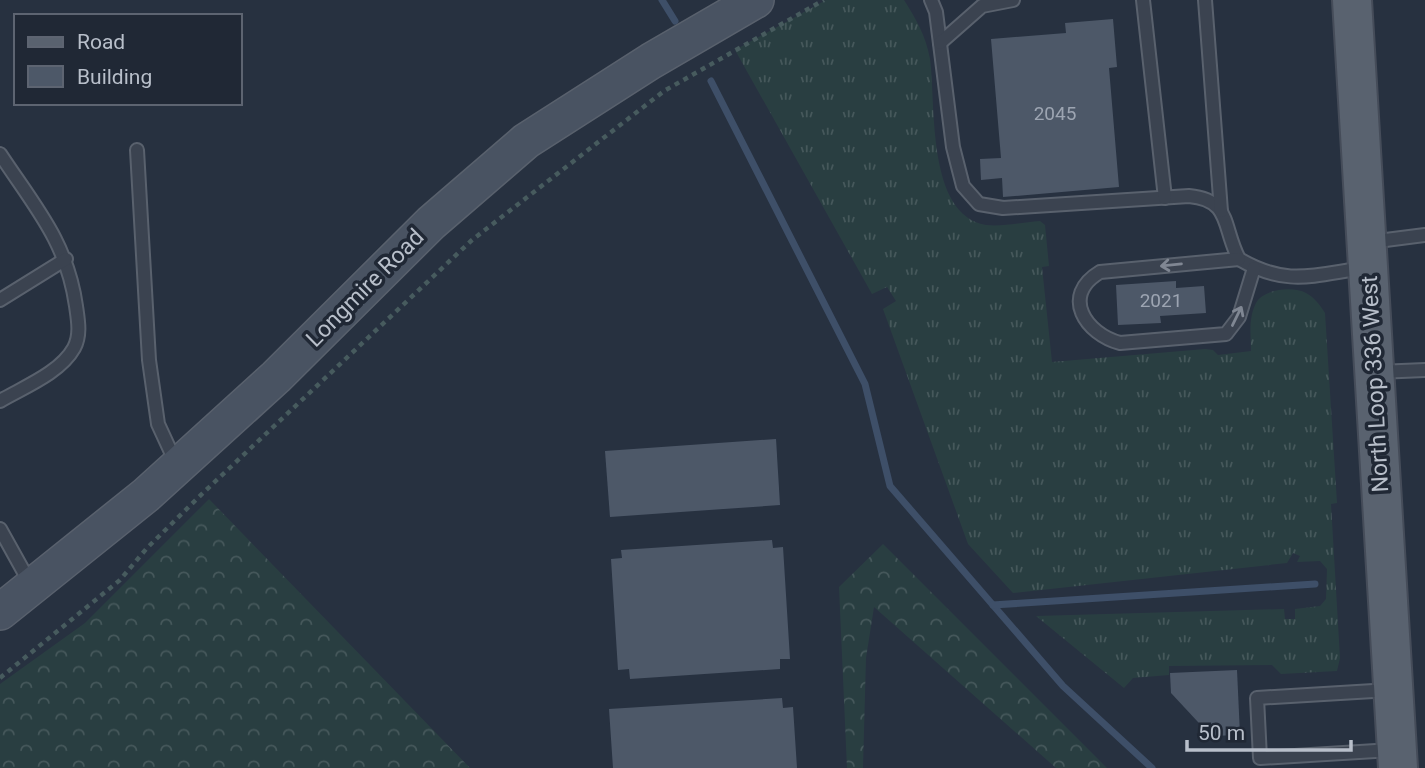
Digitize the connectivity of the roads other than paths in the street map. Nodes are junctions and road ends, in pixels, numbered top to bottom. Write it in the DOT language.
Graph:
graph roads {
  1 [pos="931,0"];
  2 [pos="1013,0"];
  3 [pos="1143,0"];
  4 [pos="1205,0"];
  5 [pos="1352,0"];
  6 [pos="752,1"];
  7 [pos="940,43"];
  8 [pos="137,150"];
  9 [pos="0,154"];
  10 [pos="1165,198"];
  11 [pos="1222,211"];
  12 [pos="1425,235"];
  13 [pos="1367,255"];
  14 [pos="1239,258"];
  15 [pos="66,259"];
  16 [pos="1254,268"];
  17 [pos="0,300"];
  18 [pos="1425,370"];
  19 [pos="1374,372"];
  20 [pos="0,401"];
  21 [pos="177,467"];
  22 [pos="0,529"];
  23 [pos="32,587"];
  24 [pos="0,612"];
  25 [pos="1394,690"];
  26 [pos="1398,759"];
  1 -- 7 [label="lane"];
  2 -- 7 [label="lane"];
  3 -- 10 [label="lane"];
  4 -- 11 [label="lane"];
  5 -- 13 [label="main road, North Loop 336 West"];
  6 -- 21 [label="main road, Longmire Road"];
  7 -- 10 [label="lane"];
  8 -- 21 [label="lane"];
  9 -- 15 [label="lane"];
  10 -- 11 [label="lane"];
  11 -- 14 [label="lane"];
  12 -- 13 [label="lane"];
  13 -- 16 [label="lane"];
  13 -- 19 [label="main road, North Loop 336 West"];
  14 -- 16 [label="lane"];
  14 -- 16 [label="lane, one-way"];
  15 -- 17 [label="lane"];
  15 -- 20 [label="lane"];
  18 -- 19 [label="lane"];
  19 -- 25 [label="main road, North Loop 336 West"];
  21 -- 23 [label="main road, Longmire Road"];
  22 -- 23 [label="lane"];
  23 -- 24 [label="main road, Longmire Road"];
  25 -- 26 [label="main road, North Loop 336 West"];
  25 -- 26 [label="lane"];
}
